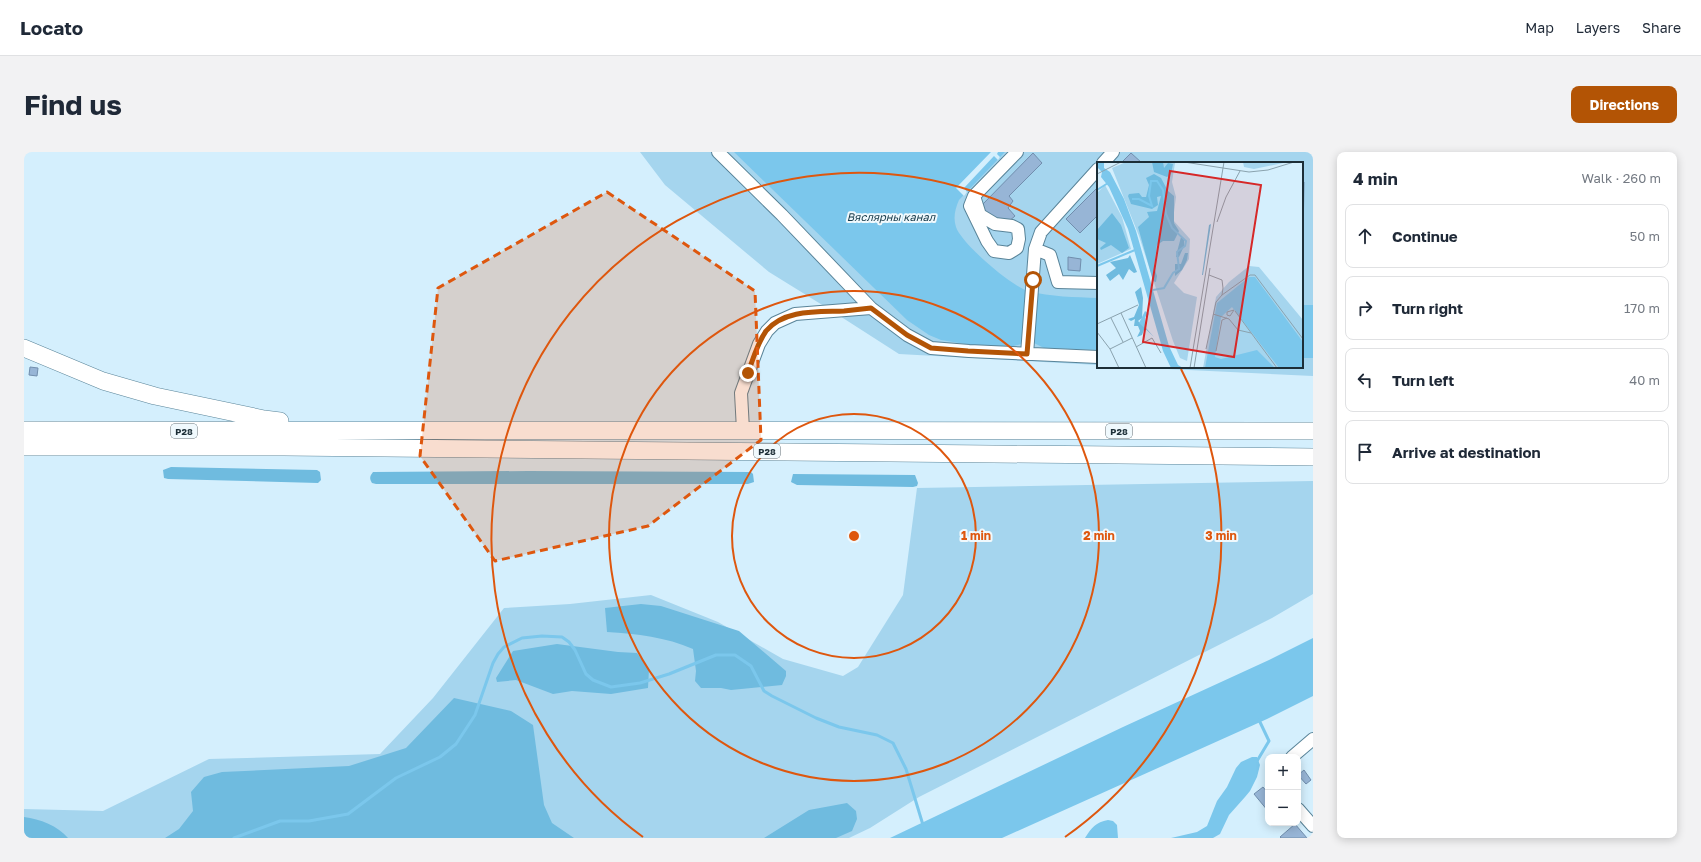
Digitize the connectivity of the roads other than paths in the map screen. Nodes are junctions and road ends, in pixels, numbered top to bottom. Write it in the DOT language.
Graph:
graph roads {
  1 [pos="718,152"];
  2 [pos="1017,152"];
  3 [pos="1113,152"];
  4 [pos="1104,162"];
  5 [pos="1097,170"];
  6 [pos="974,196"];
  7 [pos="1035,249"];
  8 [pos="1097,283"];
  9 [pos="871,308"];
  10 [pos="24,348"];
  11 [pos="1027,352"];
  12 [pos="1097,357"];
  13 [pos="344,429"];
  14 [pos="24,430"];
  15 [pos="743,430"];
  16 [pos="1313,431"];
  17 [pos="24,448"];
  18 [pos="1313,457"];
  19 [pos="1313,739"];
  20 [pos="1296,754"];
  21 [pos="1301,812"];
  22 [pos="1313,826"];
  1 -- 9 [label="lane"];
  2 -- 6 [label="lane"];
  3 -- 4 [label="lane"];
  5 -- 7 [label="lane"];
  6 -- 6 [label="lane"];
  7 -- 8 [label="lane"];
  7 -- 11 [label="lane"];
  9 -- 11 [label="lane"];
  9 -- 15 [label="lane"];
  10 -- 13 [label="highway"];
  11 -- 12 [label="lane"];
  13 -- 14 [label="highway, Р28"];
  13 -- 15 [label="highway, Р28"];
  15 -- 16 [label="highway, Р28"];
  17 -- 18 [label="highway, Р28"];
  19 -- 20 [label="lane"];
  21 -- 22 [label="lane"];
}
